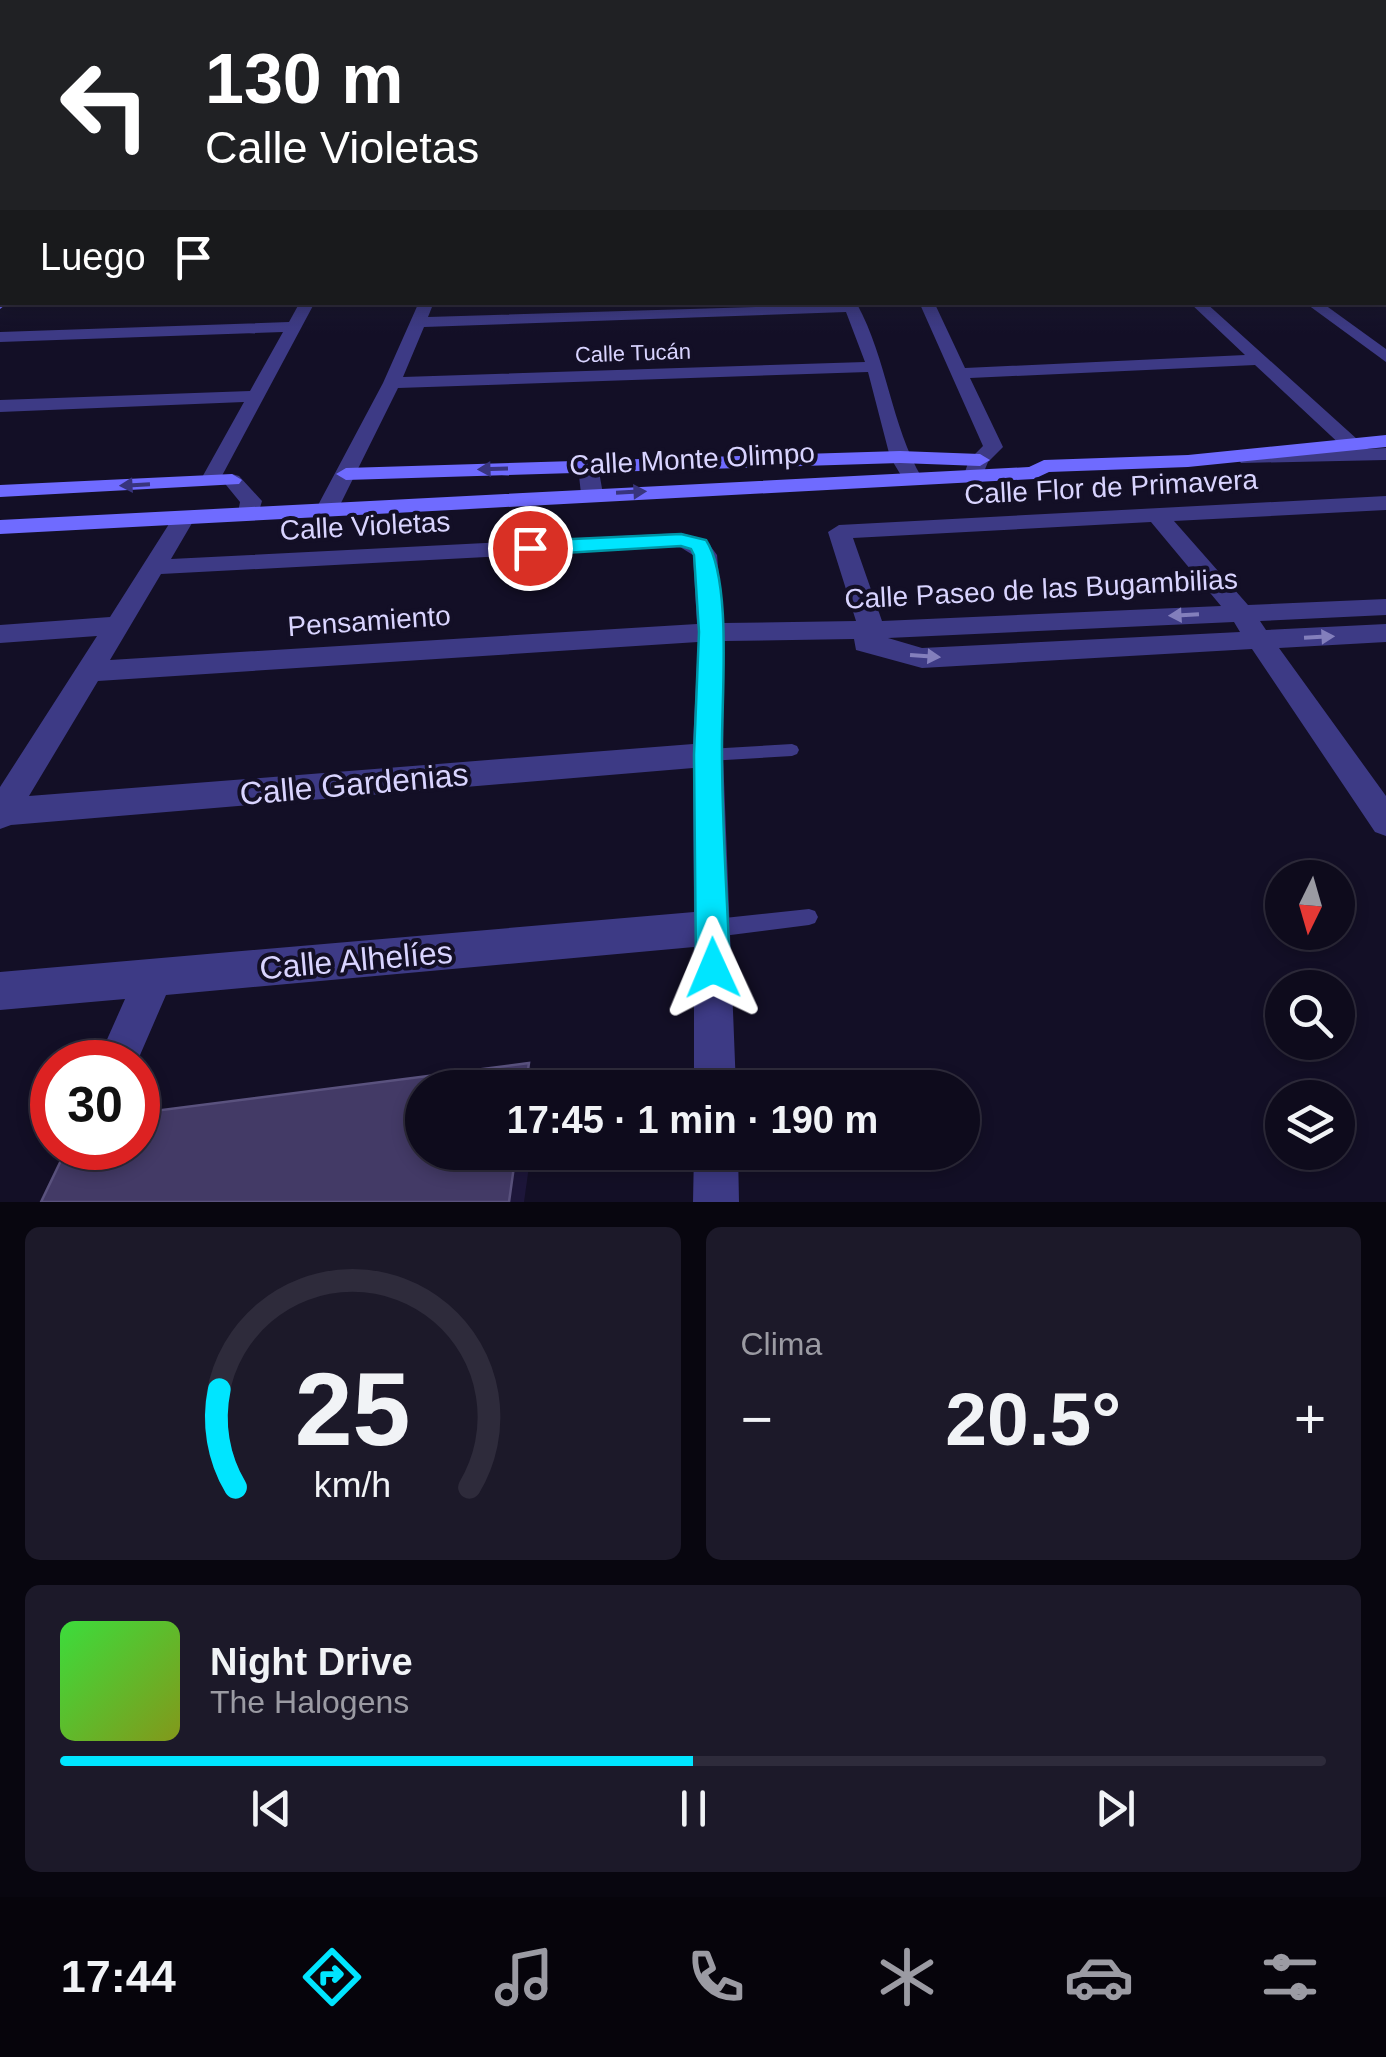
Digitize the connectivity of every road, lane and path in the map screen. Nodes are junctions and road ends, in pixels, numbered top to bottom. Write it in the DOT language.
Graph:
graph roads {
  1 [pos="307,305"];
  2 [pos="426,305"];
  3 [pos="928,305"];
  4 [pos="1199,305"];
  5 [pos="1316,305"];
  6 [pos="419,322"];
  7 [pos="296,327"];
  8 [pos="0,337"];
  9 [pos="1386,357"];
  10 [pos="1257,360"];
  11 [pos="875,367"];
  12 [pos="962,372"];
  13 [pos="392,383"];
  14 [pos="259,396"];
  15 [pos="0,406"];
  16 [pos="1386,441"];
  17 [pos="1356,448"];
  18 [pos="1386,454"];
  19 [pos="900,456"];
  20 [pos="1188,461"];
  21 [pos="588,466"];
  22 [pos="977,467"];
  23 [pos="346,474"];
  24 [pos="912,478"];
  25 [pos="221,480"];
  26 [pos="0,492"];
  27 [pos="592,494"];
  28 [pos="1386,503"];
  29 [pos="328,508"];
  30 [pos="249,514"];
  31 [pos="1157,515"];
  32 [pos="184,518"];
  33 [pos="0,527"];
  34 [pos="154,567"];
  35 [pos="1386,607"];
  36 [pos="1240,612"];
  37 [pos="118,626"];
  38 [pos="832,630"];
  39 [pos="710,632"];
  40 [pos="1386,633"];
  41 [pos="0,634"];
  42 [pos="875,639"];
  43 [pos="1260,640"];
  44 [pos="90,671"];
  45 [pos="792,750"];
  46 [pos="708,755"];
  47 [pos="1373,784"];
  48 [pos="1,813"];
  49 [pos="1386,822"];
  50 [pos="809,917"];
  51 [pos="712,928"];
  52 [pos="154,978"];
  53 [pos="0,991"];
  54 [pos="127,1040"];
  55 [pos="715,1070"];
  56 [pos="716,1170"];
  57 [pos="716,1202"];
  1 -- 7 [label="street"];
  2 -- 6 [label="street"];
  3 -- 12 [label="street"];
  4 -- 10 [label="street"];
  5 -- 9 [label="street"];
  6 -- 11 [label="street"];
  6 -- 13 [label="street"];
  7 -- 8 [label="street"];
  7 -- 14 [label="street"];
  10 -- 12 [label="street"];
  10 -- 17 [label="street"];
  11 -- 13 [label="street, Calle Tucán"];
  11 -- 19 [label="street"];
  12 -- 22 [label="street"];
  13 -- 23 [label="street"];
  14 -- 15 [label="street"];
  14 -- 25 [label="street"];
  16 -- 17 [label="main road"];
  17 -- 18 [label="street, Calle Monte Olimpo"];
  17 -- 20 [label="street, Calle Monte Olimpo"];
  19 -- 21 [label="main road"];
  19 -- 22 [label="main road"];
  19 -- 24 [label="street"];
  20 -- 22 [label="main road, Calle Monte Olimpo"];
  21 -- 23 [label="main road, one-way"];
  21 -- 27 [label="street"];
  22 -- 24 [label="main road, Calle Monte Olimpo"];
  23 -- 29 [label="street"];
  27 -- 24 [label="main road, Calle Monte Olimpo, one-way"];
  25 -- 26 [label="main road, one-way"];
  25 -- 30 [label="street"];
  27 -- 29 [label="main road, Calle Monte Olimpo"];
  28 -- 31 [label="street, Calle Flor de Primavera"];
  29 -- 30 [label="main road, Calle Monte Olimpo"];
  30 -- 32 [label="main road, Calle Monte Olimpo"];
  31 -- 36 [label="street"];
  31 -- 42 [label="street, Calle Flor de Primavera"];
  32 -- 33 [label="main road, Calle Monte Olimpo"];
  32 -- 34 [label="street"];
  34 -- 37 [label="street"];
  34 -- 39 [label="street, Calle Violetas"];
  35 -- 36 [label="street, Calle Paseo de las Bugambilias"];
  36 -- 42 [label="street, Calle Paseo de las Bugambilias, one-way"];
  36 -- 43 [label="street"];
  37 -- 41 [label="street"];
  37 -- 44 [label="street"];
  38 -- 39 [label="street, Pensamiento"];
  38 -- 42 [label="street, Calle Paseo de las Bugambilias"];
  39 -- 44 [label="street, Pensamiento"];
  39 -- 46 [label="street"];
  43 -- 40 [label="street, Calle Paseo de las Bugambilias, one-way"];
  42 -- 43 [label="street, Calle Paseo de las Bugambilias, one-way"];
  43 -- 47 [label="street"];
  44 -- 48 [label="street"];
  45 -- 46 [label="lane"];
  46 -- 48 [label="street, Calle Gardenias"];
  46 -- 51 [label="street"];
  47 -- 49 [label="street"];
  50 -- 51 [label="lane"];
  51 -- 52 [label="street, Calle Alhelíes"];
  51 -- 55 [label="street"];
  52 -- 53 [label="street, Calle Alhelíes"];
  52 -- 54 [label="street"];
  56 -- 57 [label="street"];
}
